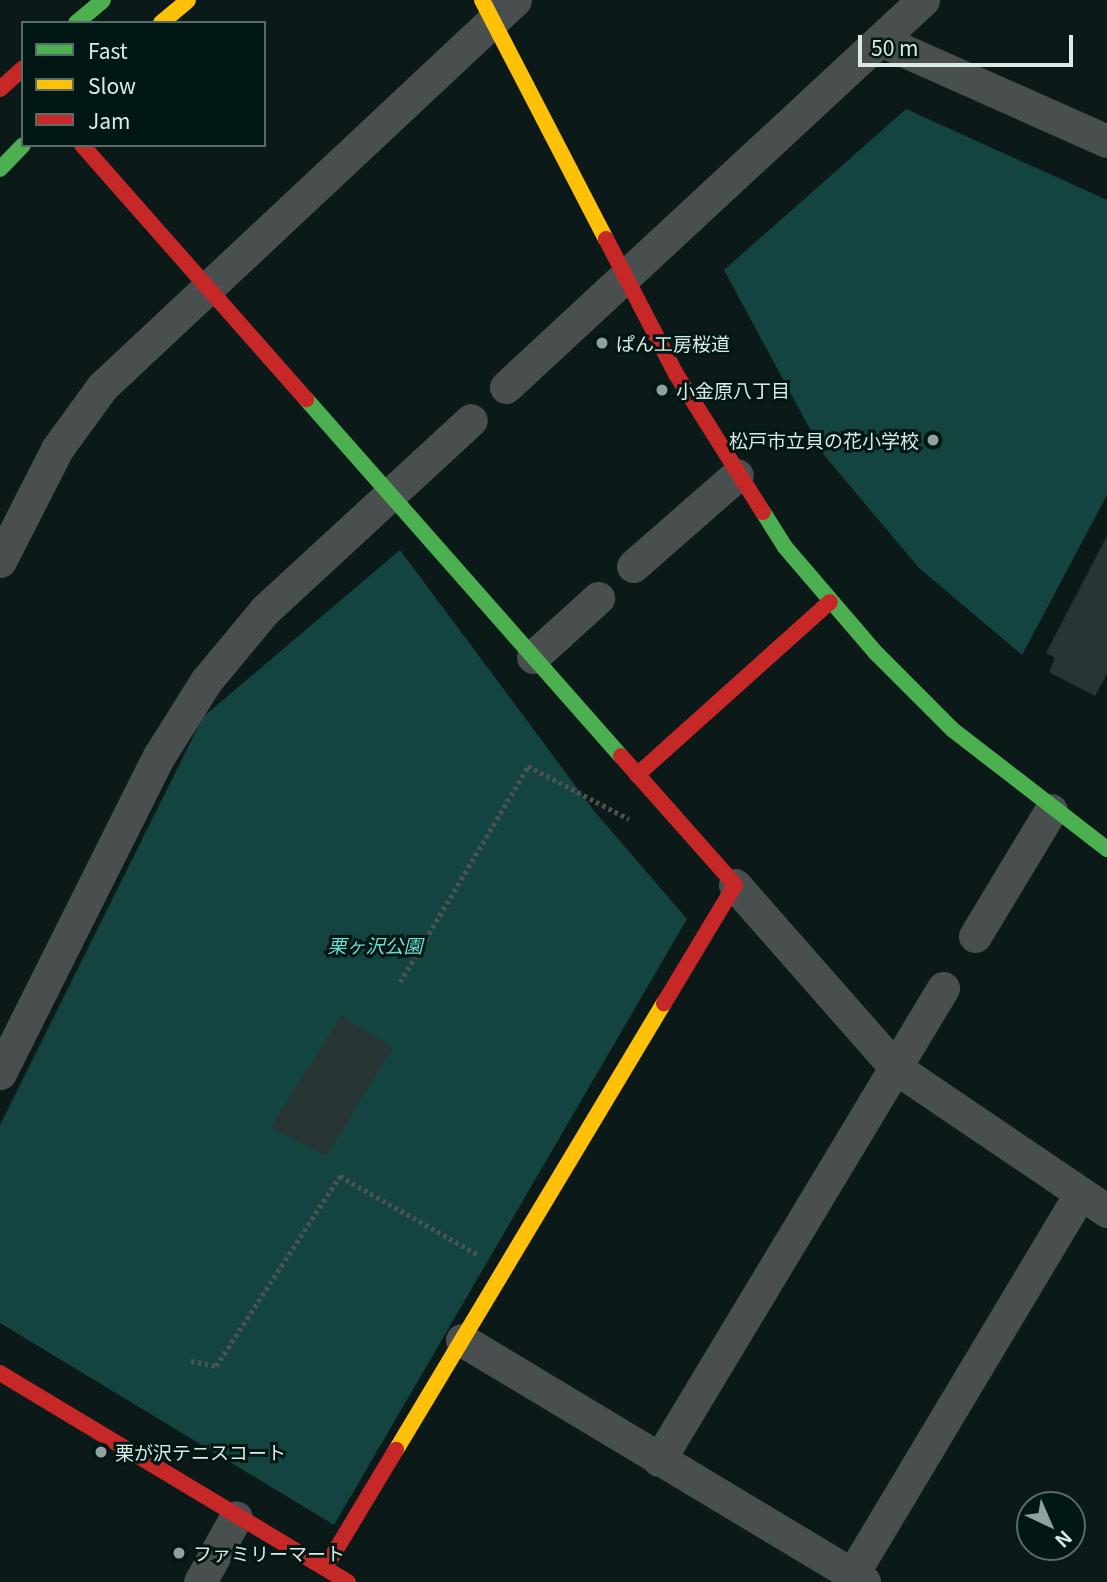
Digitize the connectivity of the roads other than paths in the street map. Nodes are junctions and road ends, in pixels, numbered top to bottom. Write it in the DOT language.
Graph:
graph roads {
  1 [pos="103,0"];
  2 [pos="188,0"];
  3 [pos="923,0"];
  4 [pos="497,6"];
  5 [pos="78,21"];
  6 [pos="163,21"];
  7 [pos="880,40"];
  8 [pos="21,70"];
  9 [pos="0,89"];
  10 [pos="1107,141"];
  11 [pos="21,147"];
  12 [pos="84,147"];
  13 [pos="0,169"];
  14 [pos="625,277"];
  15 [pos="206,287"];
  16 [pos="506,387"];
  17 [pos="471,420"];
  18 [pos="737,475"];
  19 [pos="390,496"];
  20 [pos="0,561"];
  21 [pos="633,566"];
  22 [pos="598,598"];
  23 [pos="830,602"];
  24 [pos="533,657"];
  25 [pos="637,775"];
  26 [pos="1051,810"];
  27 [pos="1107,849"];
  28 [pos="735,884"];
  29 [pos="975,936"];
  30 [pos="943,988"];
  31 [pos="1,1068"];
  32 [pos="896,1068"];
  33 [pos="1094,1202"];
  34 [pos="462,1340"];
  35 [pos="0,1373"];
  36 [pos="659,1460"];
  37 [pos="236,1517"];
  38 [pos="325,1568"];
  39 [pos="858,1579"];
  40 [pos="200,1582"];
  41 [pos="348,1582"];
  1 -- 5 [label="street"];
  2 -- 6 [label="street"];
  3 -- 7 [label="street"];
  4 -- 14 [label="street"];
  4 -- 15 [label="street"];
  7 -- 10 [label="street"];
  7 -- 14 [label="street"];
  8 -- 9 [label="street"];
  11 -- 13 [label="street"];
  12 -- 15 [label="street"];
  14 -- 16 [label="street"];
  14 -- 18 [label="street"];
  15 -- 19 [label="street"];
  15 -- 20 [label="street"];
  17 -- 19 [label="street"];
  18 -- 21 [label="street"];
  18 -- 23 [label="street"];
  19 -- 24 [label="street"];
  19 -- 31 [label="street"];
  22 -- 24 [label="street"];
  23 -- 25 [label="street"];
  23 -- 26 [label="street"];
  24 -- 25 [label="street"];
  25 -- 28 [label="street"];
  26 -- 27 [label="street"];
  26 -- 29 [label="street"];
  28 -- 32 [label="street"];
  28 -- 34 [label="street"];
  30 -- 32 [label="street"];
  32 -- 33 [label="street"];
  32 -- 36 [label="street"];
  33 -- 39 [label="street"];
  34 -- 36 [label="street"];
  34 -- 38 [label="street"];
  35 -- 37 [label="street"];
  36 -- 39 [label="street"];
  37 -- 38 [label="street"];
  37 -- 40 [label="street"];
  38 -- 41 [label="street"];
}
